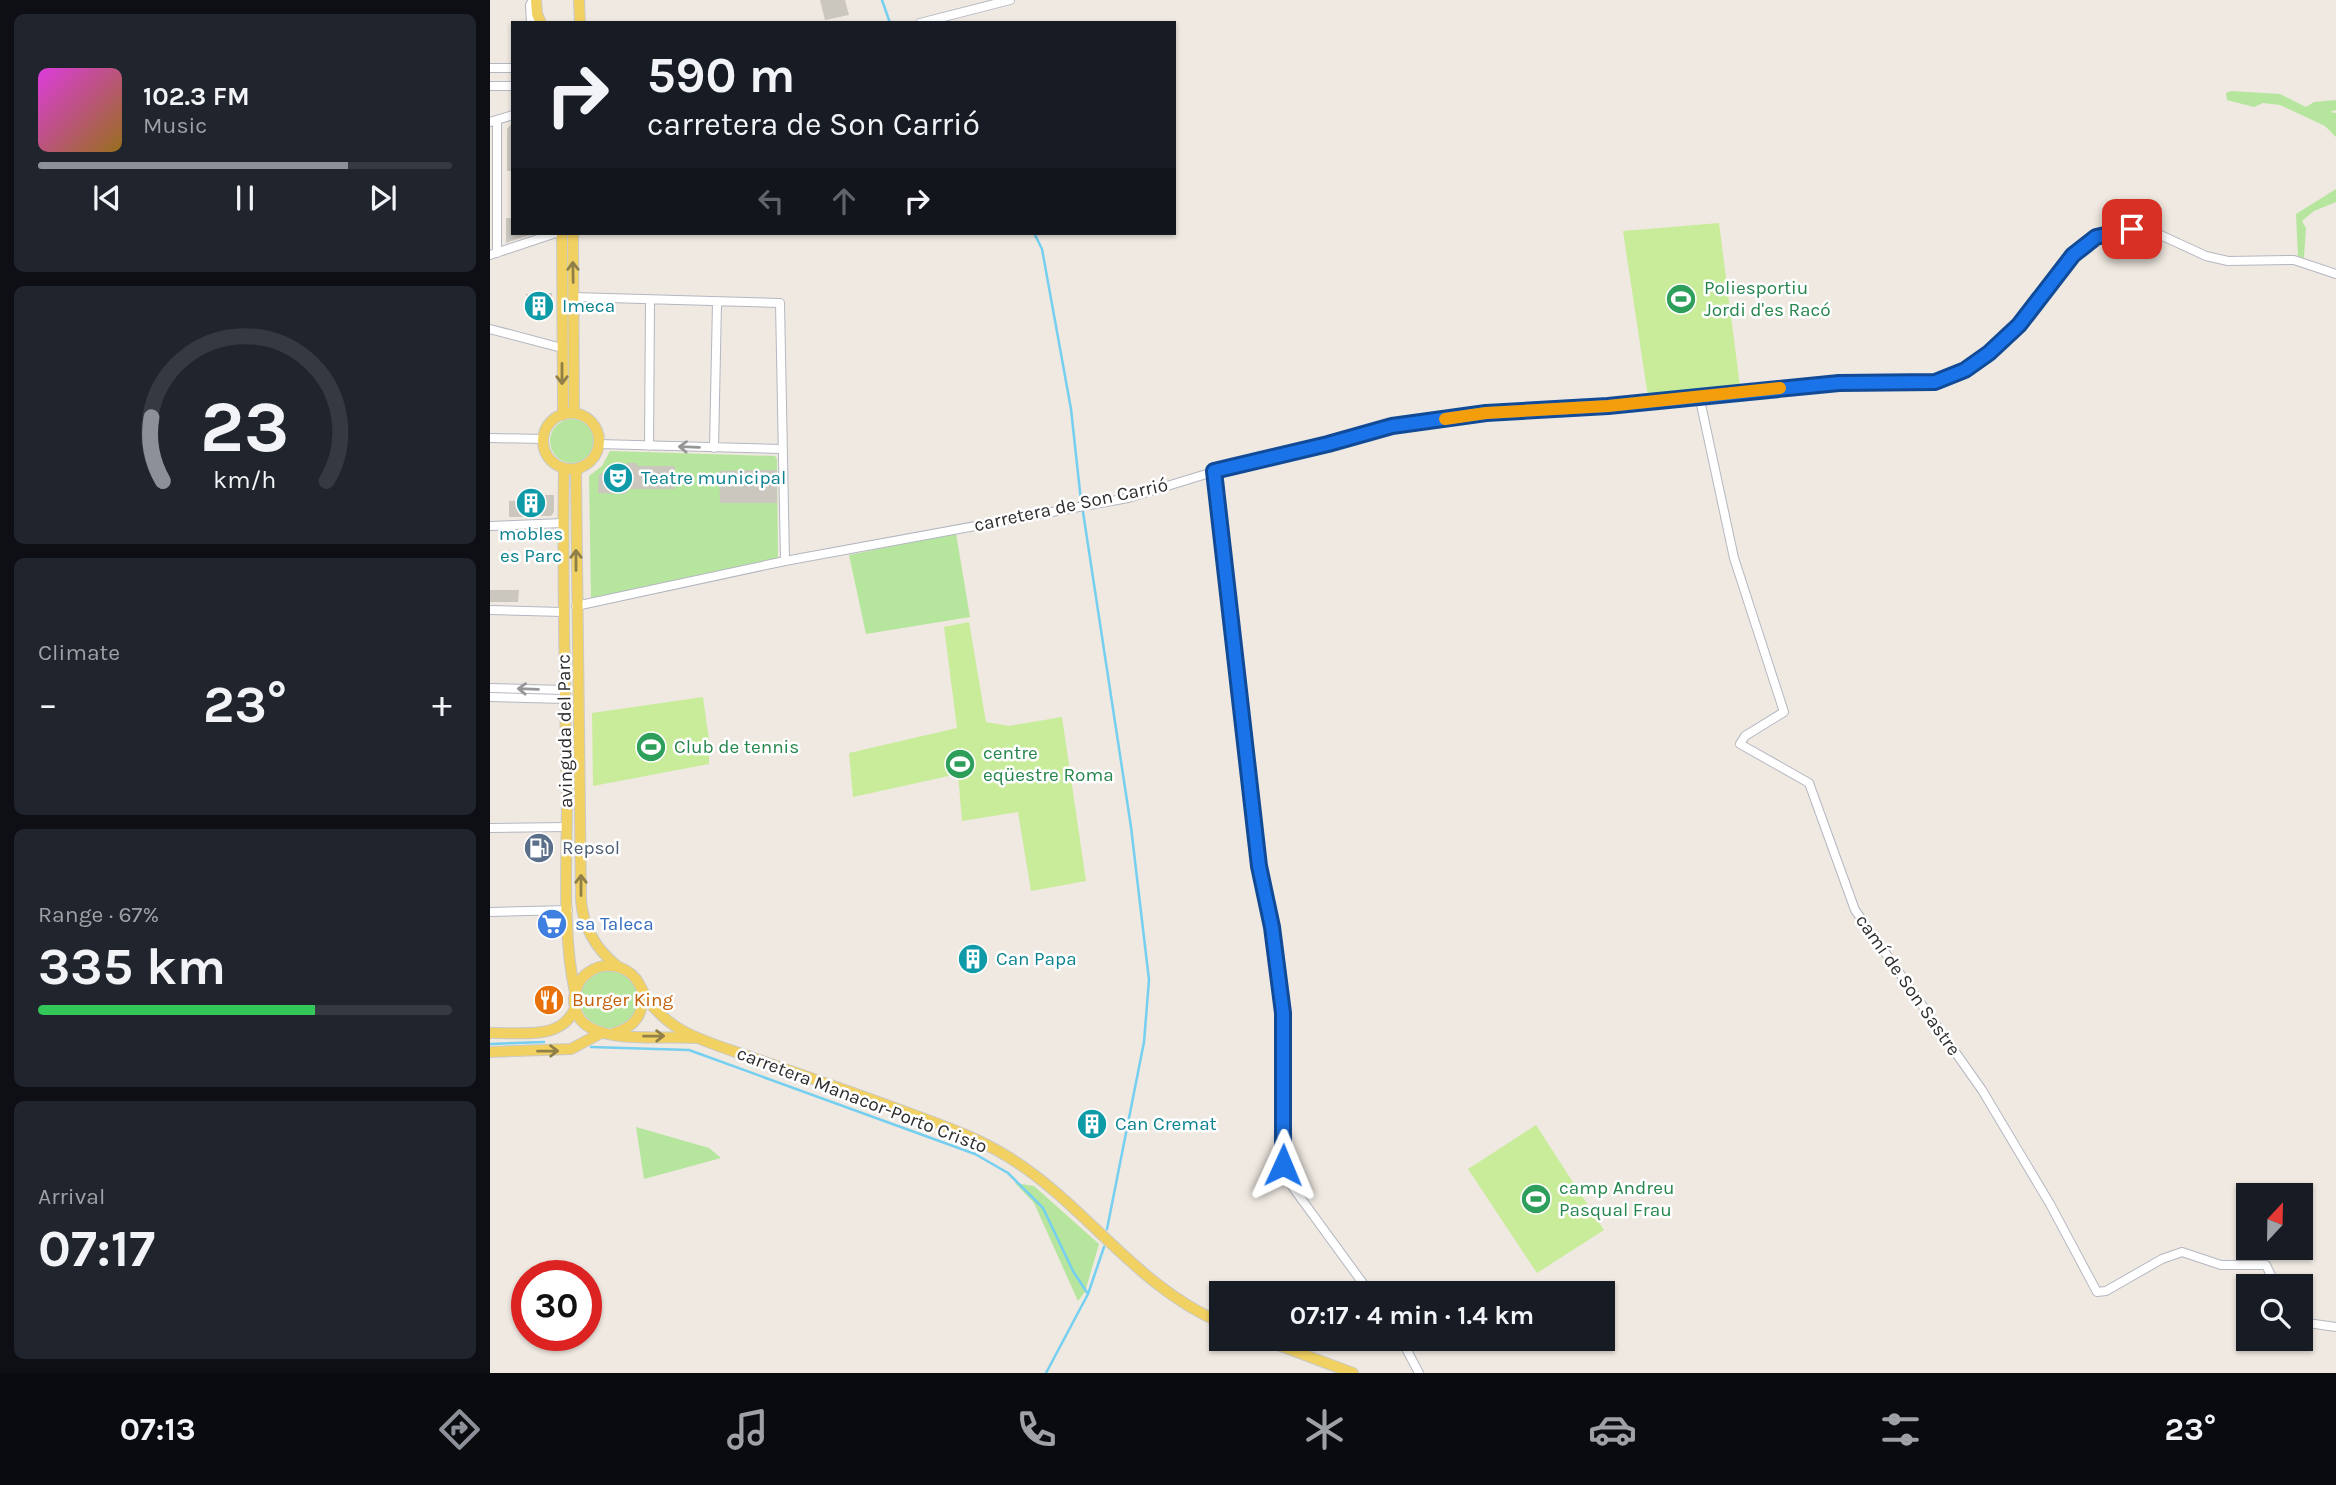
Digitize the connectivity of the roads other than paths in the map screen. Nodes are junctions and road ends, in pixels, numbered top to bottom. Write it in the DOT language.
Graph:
graph roads {
  1 [pos="535,0"];
  2 [pos="579,0"];
  3 [pos="1010,0"];
  4 [pos="531,21"];
  5 [pos="540,21"];
  6 [pos="580,21"];
  7 [pos="928,21"];
  8 [pos="490,68"];
  9 [pos="511,68"];
  10 [pos="490,86"];
  11 [pos="511,86"];
  12 [pos="511,116"];
  13 [pos="494,121"];
  14 [pos="550,235"];
  15 [pos="562,235"];
  16 [pos="573,235"];
  17 [pos="494,254"];
  18 [pos="2336,274"];
  19 [pos="573,297"];
  20 [pos="650,300"];
  21 [pos="717,303"];
  22 [pos="490,329"];
  23 [pos="562,348"];
  24 [pos="1699,395"];
  25 [pos="575,413"];
  26 [pos="562,415"];
  27 [pos="490,438"];
  28 [pos="543,439"];
  29 [pos="599,444"];
  30 [pos="649,446"];
  31 [pos="715,448"];
  32 [pos="782,449"];
  33 [pos="564,468"];
  34 [pos="579,468"];
  35 [pos="1214,471"];
  36 [pos="563,523"];
  37 [pos="490,526"];
  38 [pos="785,561"];
  39 [pos="576,606"];
  40 [pos="490,610"];
  41 [pos="562,612"];
  42 [pos="490,688"];
  43 [pos="565,695"];
  44 [pos="490,697"];
  45 [pos="567,827"];
  46 [pos="490,828"];
  47 [pos="568,910"];
  48 [pos="490,912"];
  49 [pos="617,967"];
  50 [pos="642,992"];
  51 [pos="575,993"];
  52 [pos="575,1009"];
  53 [pos="490,1033"];
  54 [pos="606,1033"];
  55 [pos="696,1038"];
  56 [pos="490,1052"];
  57 [pos="2270,1274"];
  58 [pos="1361,1281"];
  59 [pos="1209,1317"];
  60 [pos="2313,1324"];
  61 [pos="2336,1327"];
  62 [pos="1294,1351"];
  63 [pos="1407,1351"];
  64 [pos="1353,1373"];
  65 [pos="1419,1373"];
  1 -- 4 [label="street"];
  1 -- 5 [label="main road"];
  2 -- 6 [label="main road"];
  3 -- 7 [label="street"];
  8 -- 9 [label="street"];
  10 -- 11 [label="street"];
  12 -- 13 [label="street"];
  13 -- 17 [label="street"];
  14 -- 17 [label="street"];
  15 -- 23 [label="main road"];
  19 -- 16 [label="main road, one-way"];
  18 -- 24 [label="street, carretera de Son Carrió"];
  19 -- 20 [label="street"];
  19 -- 25 [label="main road"];
  20 -- 21 [label="street"];
  20 -- 30 [label="street"];
  21 -- 31 [label="street"];
  21 -- 32 [label="street"];
  22 -- 23 [label="street"];
  23 -- 26 [label="main road, one-way"];
  24 -- 35 [label="street, carretera de Son Carrió"];
  24 -- 57 [label="street, camí de Son Sastre"];
  25 -- 26 [label="main road"];
  25 -- 29 [label="main road"];
  26 -- 28 [label="main road"];
  27 -- 28 [label="street"];
  28 -- 33 [label="main road"];
  29 -- 30 [label="street"];
  29 -- 34 [label="main road"];
  31 -- 30 [label="street, one-way"];
  31 -- 32 [label="street"];
  32 -- 38 [label="street"];
  33 -- 34 [label="main road"];
  33 -- 36 [label="main road, avinguda del Parc"];
  39 -- 34 [label="main road, avinguda del Parc, one-way"];
  35 -- 38 [label="street, carretera de Son Carrió"];
  35 -- 58 [label="street"];
  36 -- 37 [label="street"];
  36 -- 41 [label="main road, avinguda del Parc"];
  38 -- 39 [label="street, carretera de Son Carrió"];
  49 -- 39 [label="main road, avinguda del Parc, one-way"];
  40 -- 41 [label="street"];
  41 -- 43 [label="main road, avinguda del Parc"];
  43 -- 42 [label="street, one-way"];
  43 -- 44 [label="street"];
  43 -- 45 [label="main road, avinguda del Parc"];
  45 -- 46 [label="street"];
  45 -- 47 [label="main road, avinguda del Parc"];
  47 -- 48 [label="street"];
  47 -- 51 [label="main road, avinguda del Parc"];
  49 -- 50 [label="main road"];
  49 -- 51 [label="main road"];
  50 -- 54 [label="main road"];
  50 -- 55 [label="main road"];
  51 -- 52 [label="main road"];
  52 -- 53 [label="main road"];
  52 -- 54 [label="main road"];
  54 -- 55 [label="main road, one-way"];
  56 -- 54 [label="main road, one-way"];
  55 -- 59 [label="main road, carretera Manacor-Porto Cristo"];
  60 -- 61 [label="street"];
  62 -- 64 [label="main road"];
  63 -- 65 [label="street"];
}
